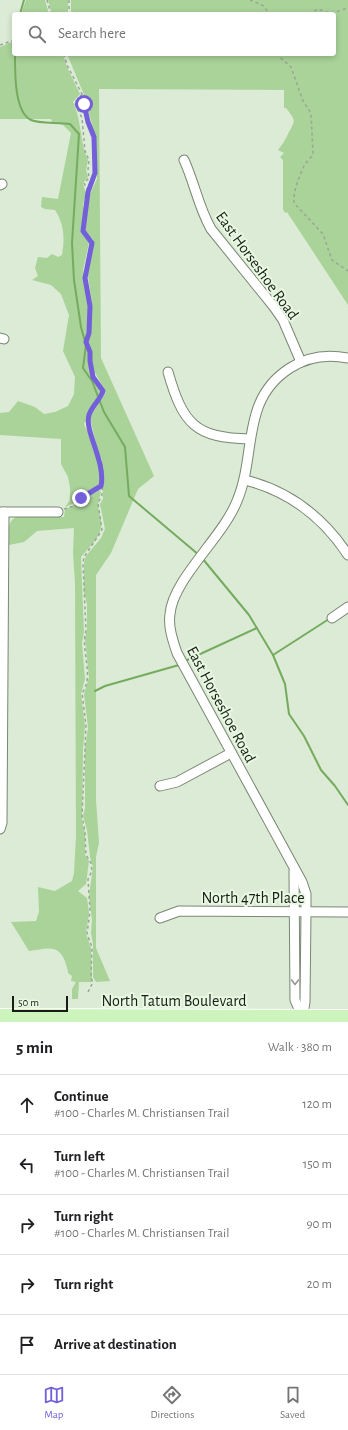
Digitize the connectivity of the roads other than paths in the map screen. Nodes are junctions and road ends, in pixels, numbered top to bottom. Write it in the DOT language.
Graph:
graph roads {
  1 [pos="184,160"];
  2 [pos="348,358"];
  3 [pos="301,362"];
  4 [pos="168,372"];
  5 [pos="250,438"];
  6 [pos="245,480"];
  7 [pos="2,512"];
  8 [pos="58,512"];
  9 [pos="348,555"];
  10 [pos="348,607"];
  11 [pos="332,618"];
  12 [pos="2,674"];
  13 [pos="231,753"];
  14 [pos="160,786"];
  15 [pos="0,828"];
  16 [pos="294,869"];
  17 [pos="295,912"];
  18 [pos="306,912"];
  19 [pos="348,912"];
  20 [pos="160,918"];
  21 [pos="295,958"];
  22 [pos="305,959"];
  23 [pos="0,1016"];
  24 [pos="348,1017"];
  25 [pos="81,1019"];
  26 [pos="302,1019"];
  1 -- 3 [label="street, East Horseshoe Road"];
  2 -- 3 [label="street"];
  3 -- 5 [label="street, East Horseshoe Road"];
  4 -- 5 [label="street"];
  5 -- 6 [label="street, East Horseshoe Road"];
  6 -- 9 [label="street"];
  6 -- 13 [label="street, East Horseshoe Road"];
  7 -- 8 [label="street"];
  7 -- 12 [label="street"];
  10 -- 11 [label="street"];
  12 -- 15 [label="street"];
  13 -- 14 [label="street"];
  13 -- 16 [label="street, East Horseshoe Road"];
  16 -- 17 [label="street, East Horseshoe Road"];
  16 -- 18 [label="street, East Horseshoe Road"];
  17 -- 18 [label="street, North 47th Place"];
  17 -- 20 [label="street, North 47th Place"];
  17 -- 21 [label="street, East Horseshoe Road"];
  18 -- 19 [label="street, North 47th Place"];
  18 -- 22 [label="street, East Horseshoe Road"];
  21 -- 22 [label="street"];
  21 -- 26 [label="street, East Horseshoe Road, one-way"];
  22 -- 26 [label="street, East Horseshoe Road"];
  23 -- 25 [label="main road, North Tatum Boulevard"];
  24 -- 26 [label="main road, North Tatum Boulevard"];
  25 -- 26 [label="main road, North Tatum Boulevard"];
}
